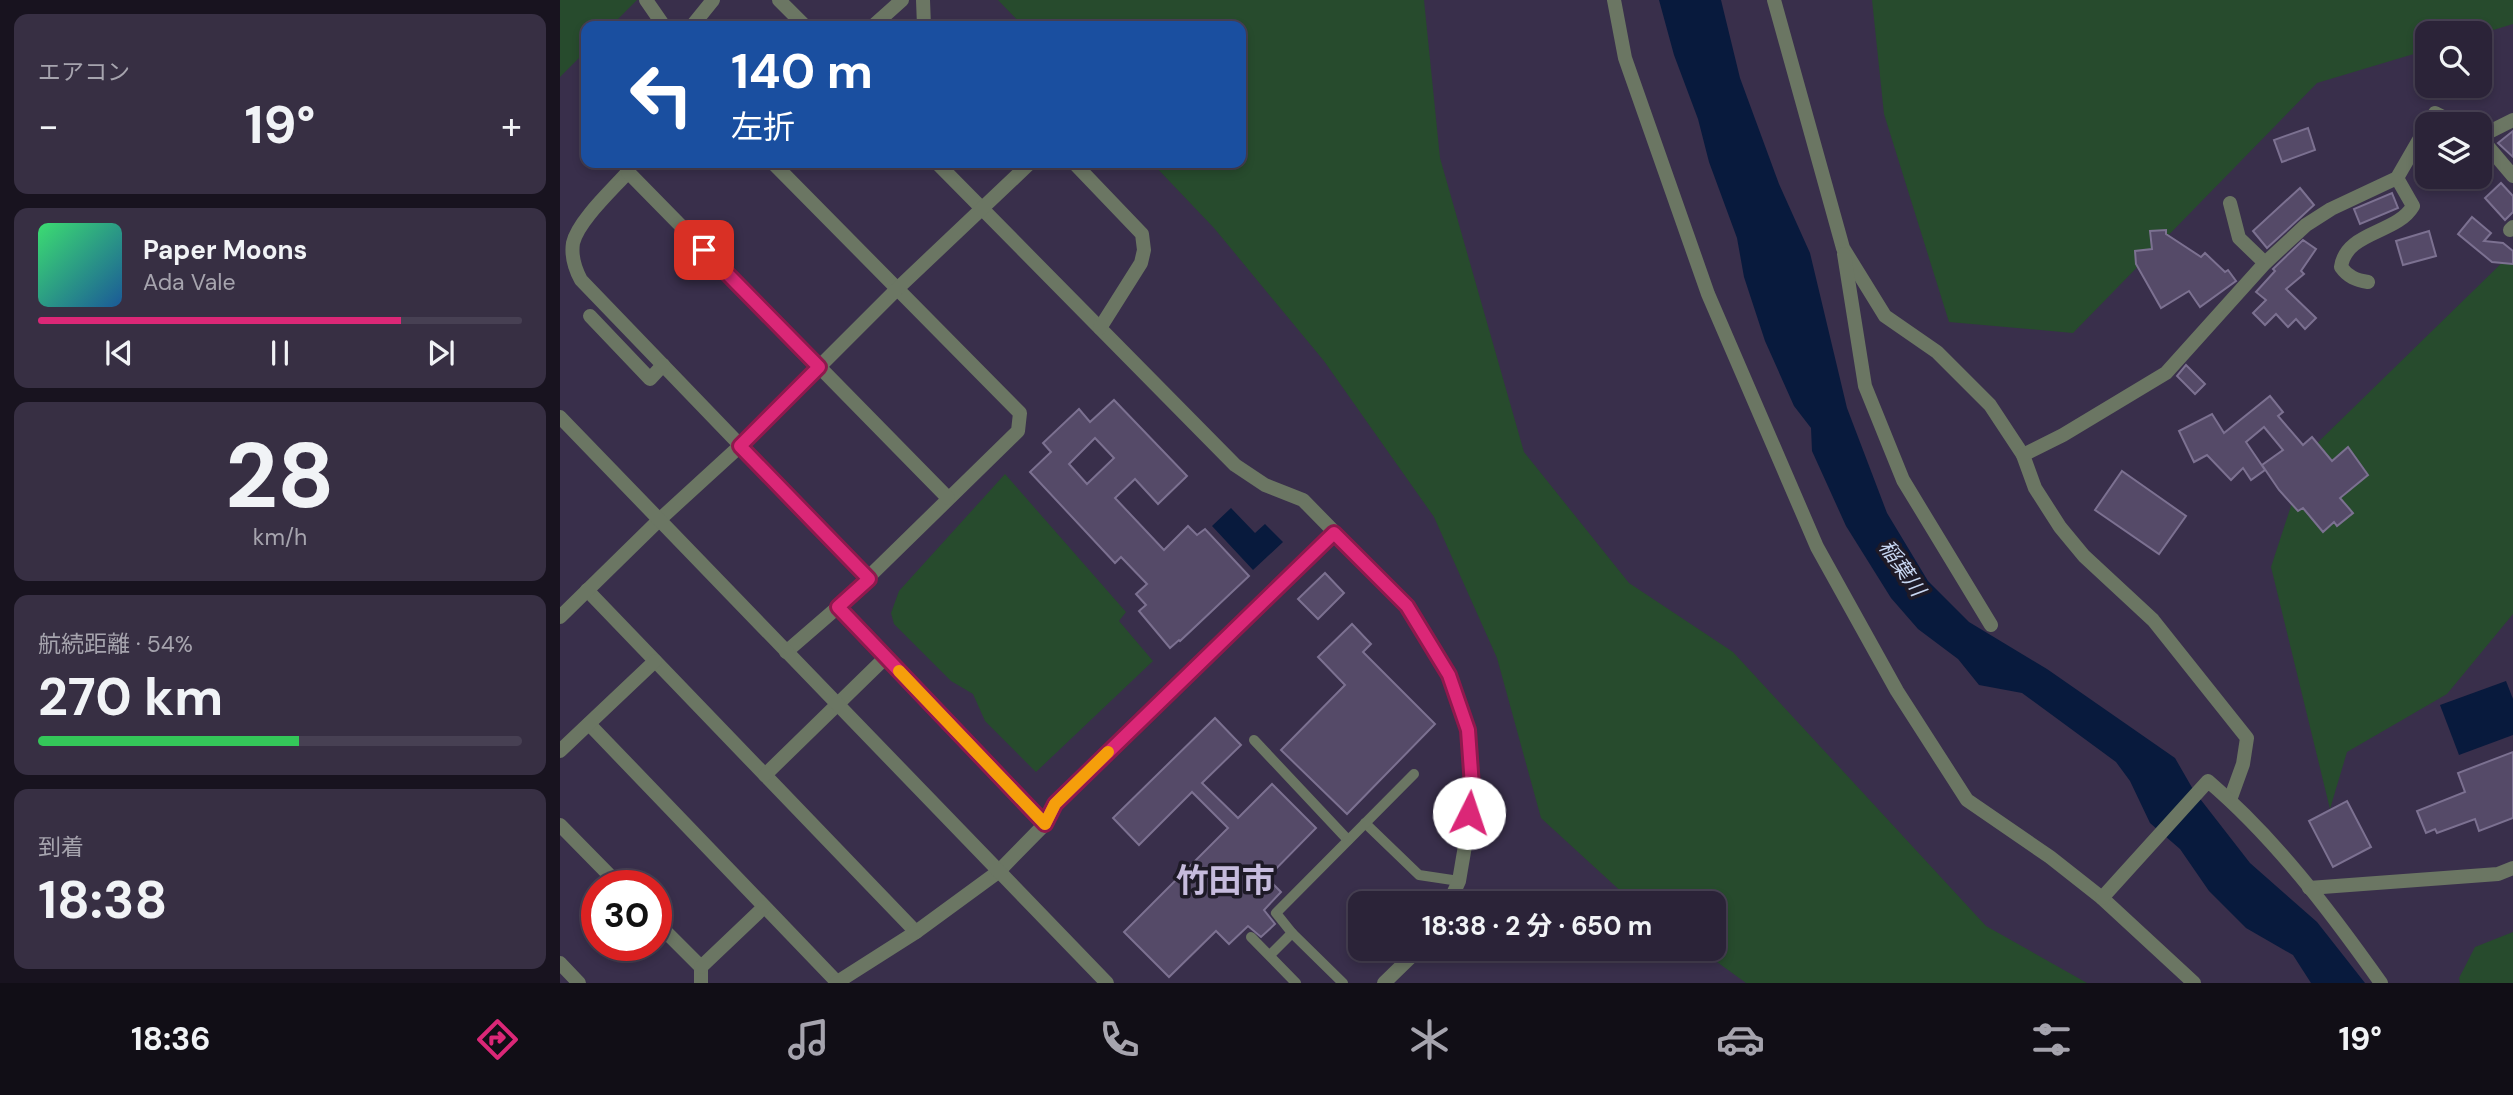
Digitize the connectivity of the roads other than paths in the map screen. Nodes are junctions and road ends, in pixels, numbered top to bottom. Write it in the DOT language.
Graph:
graph roads {
  1 [pos="646,0"];
  2 [pos="713,0"];
  3 [pos="779,0"];
  4 [pos="902,0"];
  5 [pos="923,0"];
  6 [pos="1614,0"];
  7 [pos="1774,0"];
  8 [pos="661,21"];
  9 [pos="696,21"];
  10 [pos="800,21"];
  11 [pos="879,21"];
  12 [pos="924,21"];
  13 [pos="2513,120"];
  14 [pos="2492,130"];
  15 [pos="2415,147"];
  16 [pos="2492,150"];
  17 [pos="629,168"];
  18 [pos="778,168"];
  19 [pos="942,168"];
  20 [pos="1025,168"];
  21 [pos="1079,168"];
  22 [pos="2513,176"];
  23 [pos="2397,178"];
  24 [pos="2230,202"];
  25 [pos="982,209"];
  26 [pos="1843,248"];
  27 [pos="2265,263"];
  28 [pos="2368,282"];
  29 [pos="896,290"];
  30 [pos="590,316"];
  31 [pos="1100,328"];
  32 [pos="663,365"];
  33 [pos="819,367"];
  34 [pos="561,419"];
  35 [pos="740,446"];
  36 [pos="2023,455"];
  37 [pos="948,498"];
  38 [pos="659,520"];
  39 [pos="1334,533"];
  40 [pos="869,579"];
  41 [pos="587,590"];
  42 [pos="838,607"];
  43 [pos="561,615"];
  44 [pos="1992,625"];
  45 [pos="786,652"];
  46 [pos="886,657"];
  47 [pos="655,661"];
  48 [pos="837,705"];
  49 [pos="589,723"];
  50 [pos="1254,740"];
  51 [pos="560,751"];
  52 [pos="1414,774"];
  53 [pos="765,775"];
  54 [pos="2230,800"];
  55 [pos="1365,823"];
  56 [pos="1045,824"];
  57 [pos="560,825"];
  58 [pos="1348,840"];
  59 [pos="2513,868"];
  60 [pos="604,870"];
  61 [pos="998,872"];
  62 [pos="1459,881"];
  63 [pos="2309,888"];
  64 [pos="1454,891"];
  65 [pos="2105,894"];
  66 [pos="764,906"];
  67 [pos="916,932"];
  68 [pos="1292,933"];
  69 [pos="1251,937"];
  70 [pos="672,938"];
  71 [pos="1270,955"];
  72 [pos="1407,961"];
  73 [pos="560,963"];
  74 [pos="701,967"];
  75 [pos="579,983"];
  76 [pos="701,983"];
  77 [pos="836,983"];
  78 [pos="1107,983"];
  79 [pos="1296,983"];
  80 [pos="1343,983"];
  81 [pos="1384,983"];
  82 [pos="2194,983"];
  83 [pos="2381,983"];
  1 -- 8 [label="street"];
  2 -- 9 [label="street"];
  3 -- 10 [label="street"];
  4 -- 11 [label="street"];
  5 -- 12 [label="street"];
  6 -- 65 [label="street"];
  7 -- 26 [label="street"];
  13 -- 14 [label="street"];
  15 -- 23 [label="street"];
  16 -- 22 [label="street"];
  17 -- 32 [label="street"];
  17 -- 33 [label="street"];
  18 -- 29 [label="street"];
  19 -- 25 [label="street"];
  20 -- 25 [label="street"];
  21 -- 31 [label="street"];
  23 -- 27 [label="street"];
  23 -- 28 [label="street"];
  24 -- 27 [label="street"];
  25 -- 29 [label="street"];
  25 -- 31 [label="street"];
  26 -- 36 [label="street"];
  26 -- 44 [label="street"];
  27 -- 36 [label="street"];
  29 -- 33 [label="street"];
  29 -- 37 [label="street"];
  30 -- 32 [label="street"];
  31 -- 39 [label="street"];
  32 -- 35 [label="street"];
  33 -- 35 [label="street"];
  33 -- 37 [label="street"];
  34 -- 38 [label="street"];
  35 -- 38 [label="street"];
  35 -- 40 [label="street"];
  36 -- 54 [label="street"];
  37 -- 40 [label="street"];
  38 -- 41 [label="street"];
  38 -- 45 [label="street"];
  39 -- 56 [label="street"];
  39 -- 62 [label="street"];
  40 -- 42 [label="street"];
  41 -- 43 [label="street"];
  41 -- 47 [label="street"];
  42 -- 45 [label="street"];
  42 -- 46 [label="street"];
  45 -- 48 [label="street"];
  46 -- 48 [label="street"];
  46 -- 56 [label="street"];
  47 -- 49 [label="street"];
  47 -- 53 [label="street"];
  48 -- 53 [label="street"];
  48 -- 61 [label="street"];
  49 -- 51 [label="street"];
  49 -- 66 [label="street"];
  50 -- 58 [label="lane"];
  52 -- 55 [label="lane"];
  53 -- 67 [label="street"];
  54 -- 63 [label="street"];
  54 -- 65 [label="street"];
  55 -- 58 [label="lane"];
  55 -- 62 [label="lane"];
  56 -- 61 [label="street"];
  57 -- 60 [label="street"];
  58 -- 68 [label="lane"];
  59 -- 63 [label="street"];
  61 -- 67 [label="street"];
  61 -- 78 [label="street"];
  62 -- 64 [label="street"];
  63 -- 83 [label="street"];
  65 -- 82 [label="street"];
  66 -- 74 [label="street"];
  66 -- 77 [label="street"];
  67 -- 77 [label="street"];
  68 -- 71 [label="lane"];
  68 -- 80 [label="lane"];
  69 -- 71 [label="lane"];
  70 -- 74 [label="street"];
  71 -- 79 [label="lane"];
  72 -- 81 [label="street"];
  73 -- 75 [label="street"];
  74 -- 76 [label="street"];
}
